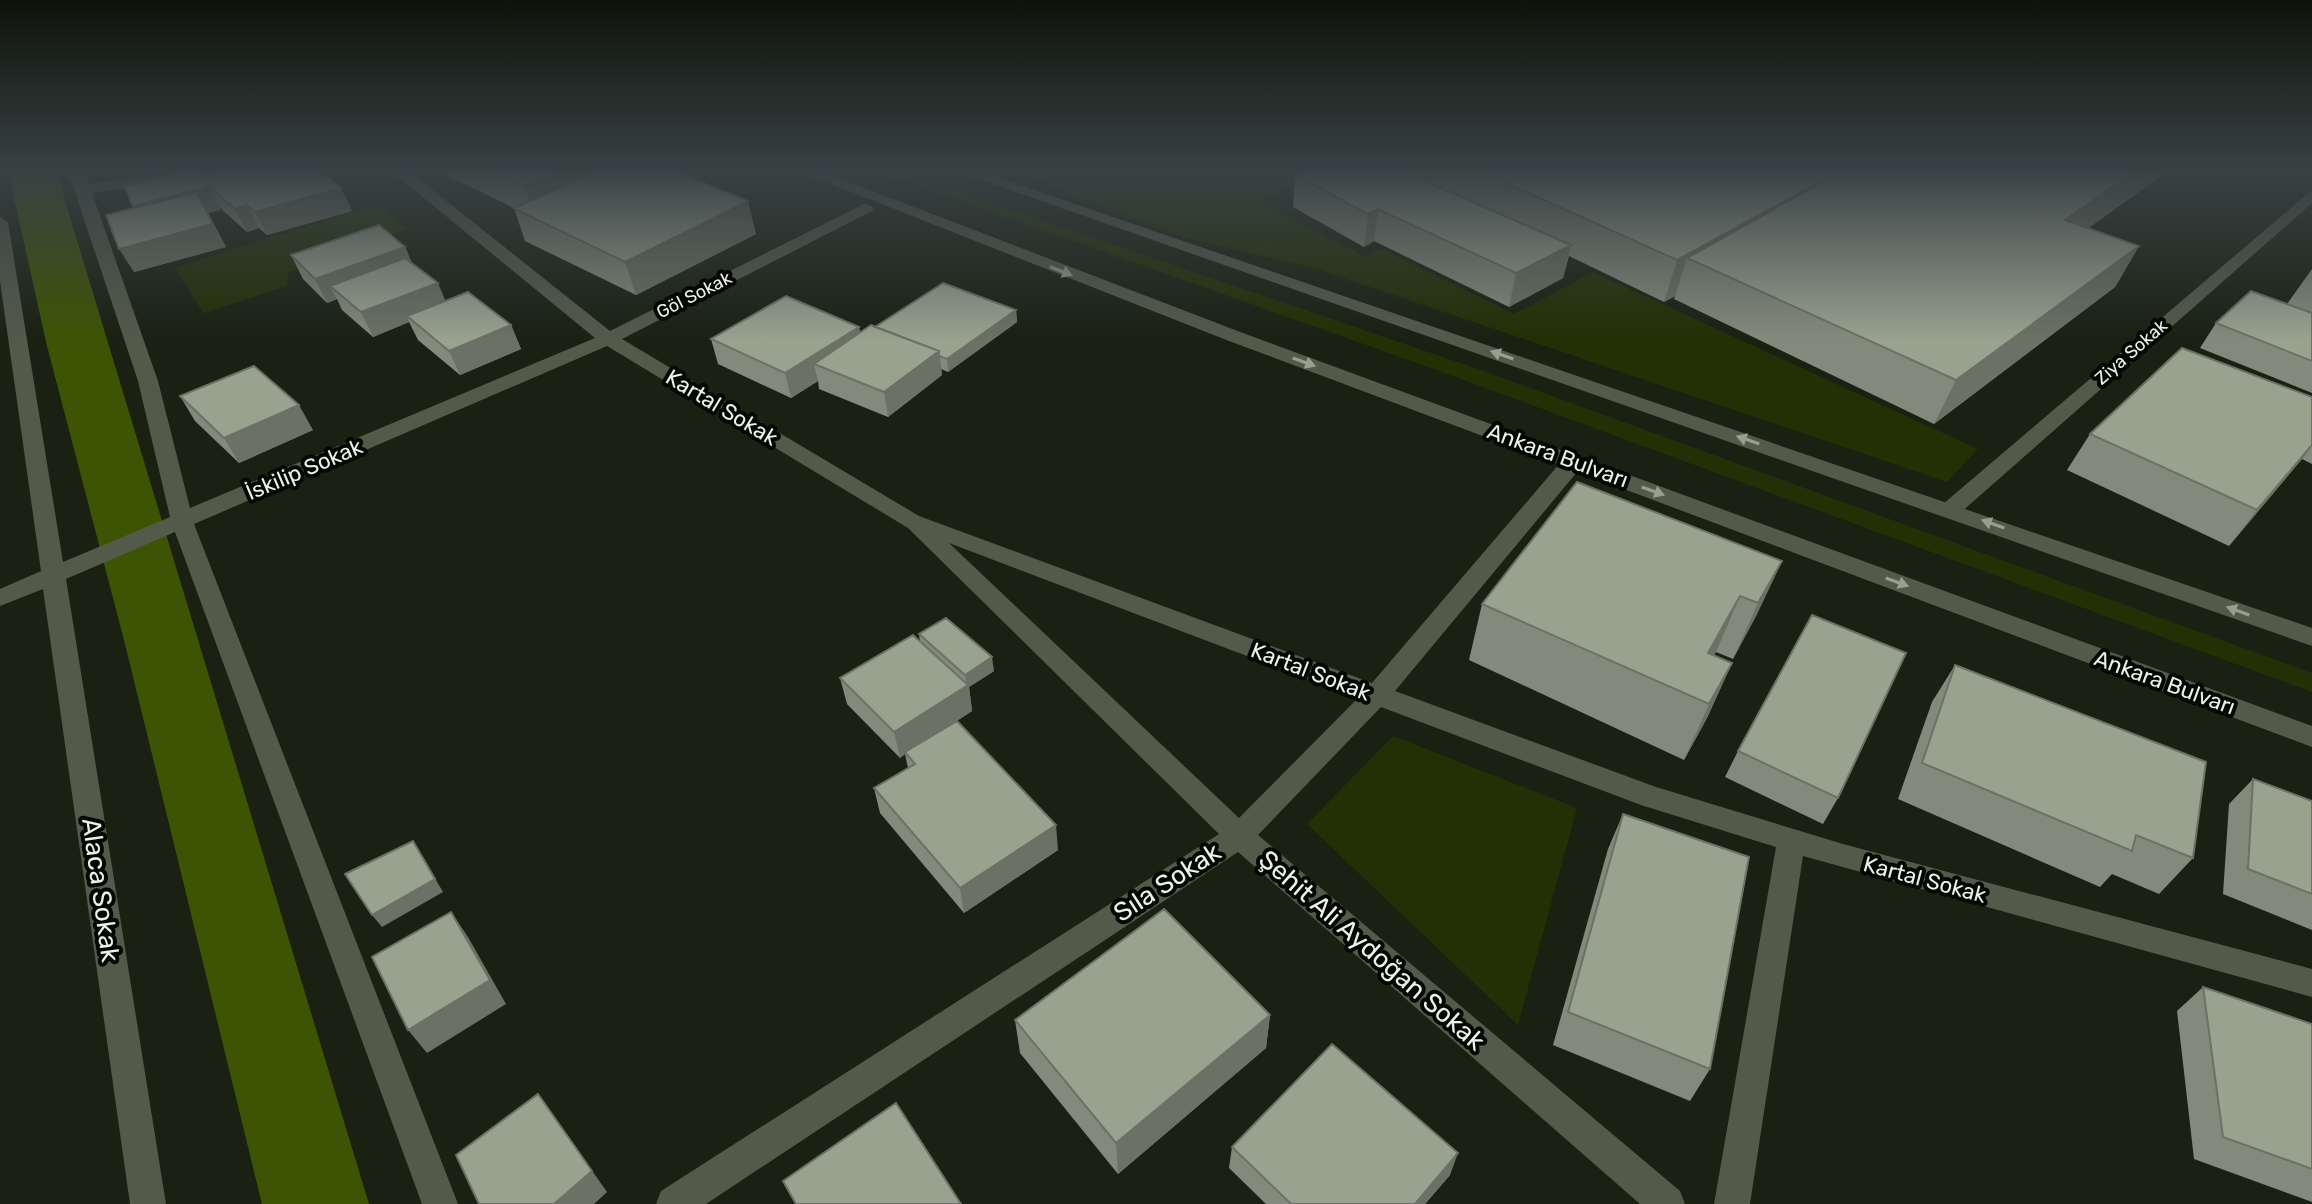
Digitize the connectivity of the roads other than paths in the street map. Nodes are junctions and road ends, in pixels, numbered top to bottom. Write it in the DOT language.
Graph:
graph roads {
  1 [pos="1,227"];
  2 [pos="96,227"];
  3 [pos="469,227"];
  4 [pos="828,227"];
  5 [pos="952,227"];
  6 [pos="1128,227"];
  7 [pos="2275,227"];
  8 [pos="608,339"];
  9 [pos="1574,461"];
  10 [pos="1951,509"];
  11 [pos="911,521"];
  12 [pos="177,523"];
  13 [pos="54,576"];
  14 [pos="0,598"];
  15 [pos="2312,637"];
  16 [pos="1376,696"];
  17 [pos="2312,737"];
  18 [pos="1239,836"];
  19 [pos="1791,841"];
  20 [pos="2312,983"];
  21 [pos="146,1203"];
  22 [pos="440,1204"];
  23 [pos="674,1204"];
  24 [pos="1667,1204"];
  25 [pos="1732,1204"];
  1 -- 13 [label="street, Alaca Sokak"];
  2 -- 12 [label="street"];
  3 -- 8 [label="street, Kartal Sokak"];
  4 -- 8 [label="street, Göl Sokak"];
  5 -- 9 [label="street, Ankara Bulvarı, one-way"];
  10 -- 6 [label="street, one-way"];
  7 -- 10 [label="street, Ziya Sokak"];
  8 -- 11 [label="street, Kartal Sokak"];
  8 -- 12 [label="street, İskilip Sokak"];
  9 -- 16 [label="street, Sıla Sokak"];
  9 -- 17 [label="street, Ankara Bulvarı, one-way"];
  15 -- 10 [label="street, one-way"];
  11 -- 16 [label="street, Kartal Sokak"];
  11 -- 18 [label="street, Şehit Ali Aydoğan Sokak"];
  12 -- 13 [label="street, İskilip Sokak"];
  12 -- 22 [label="street"];
  13 -- 14 [label="street, İskilip Sokak"];
  13 -- 21 [label="street, Alaca Sokak"];
  16 -- 18 [label="street, Sıla Sokak"];
  16 -- 19 [label="street, Kartal Sokak"];
  18 -- 23 [label="street, Sıla Sokak"];
  18 -- 24 [label="street, Şehit Ali Aydoğan Sokak"];
  19 -- 20 [label="street, Kartal Sokak"];
  19 -- 25 [label="street"];
}
